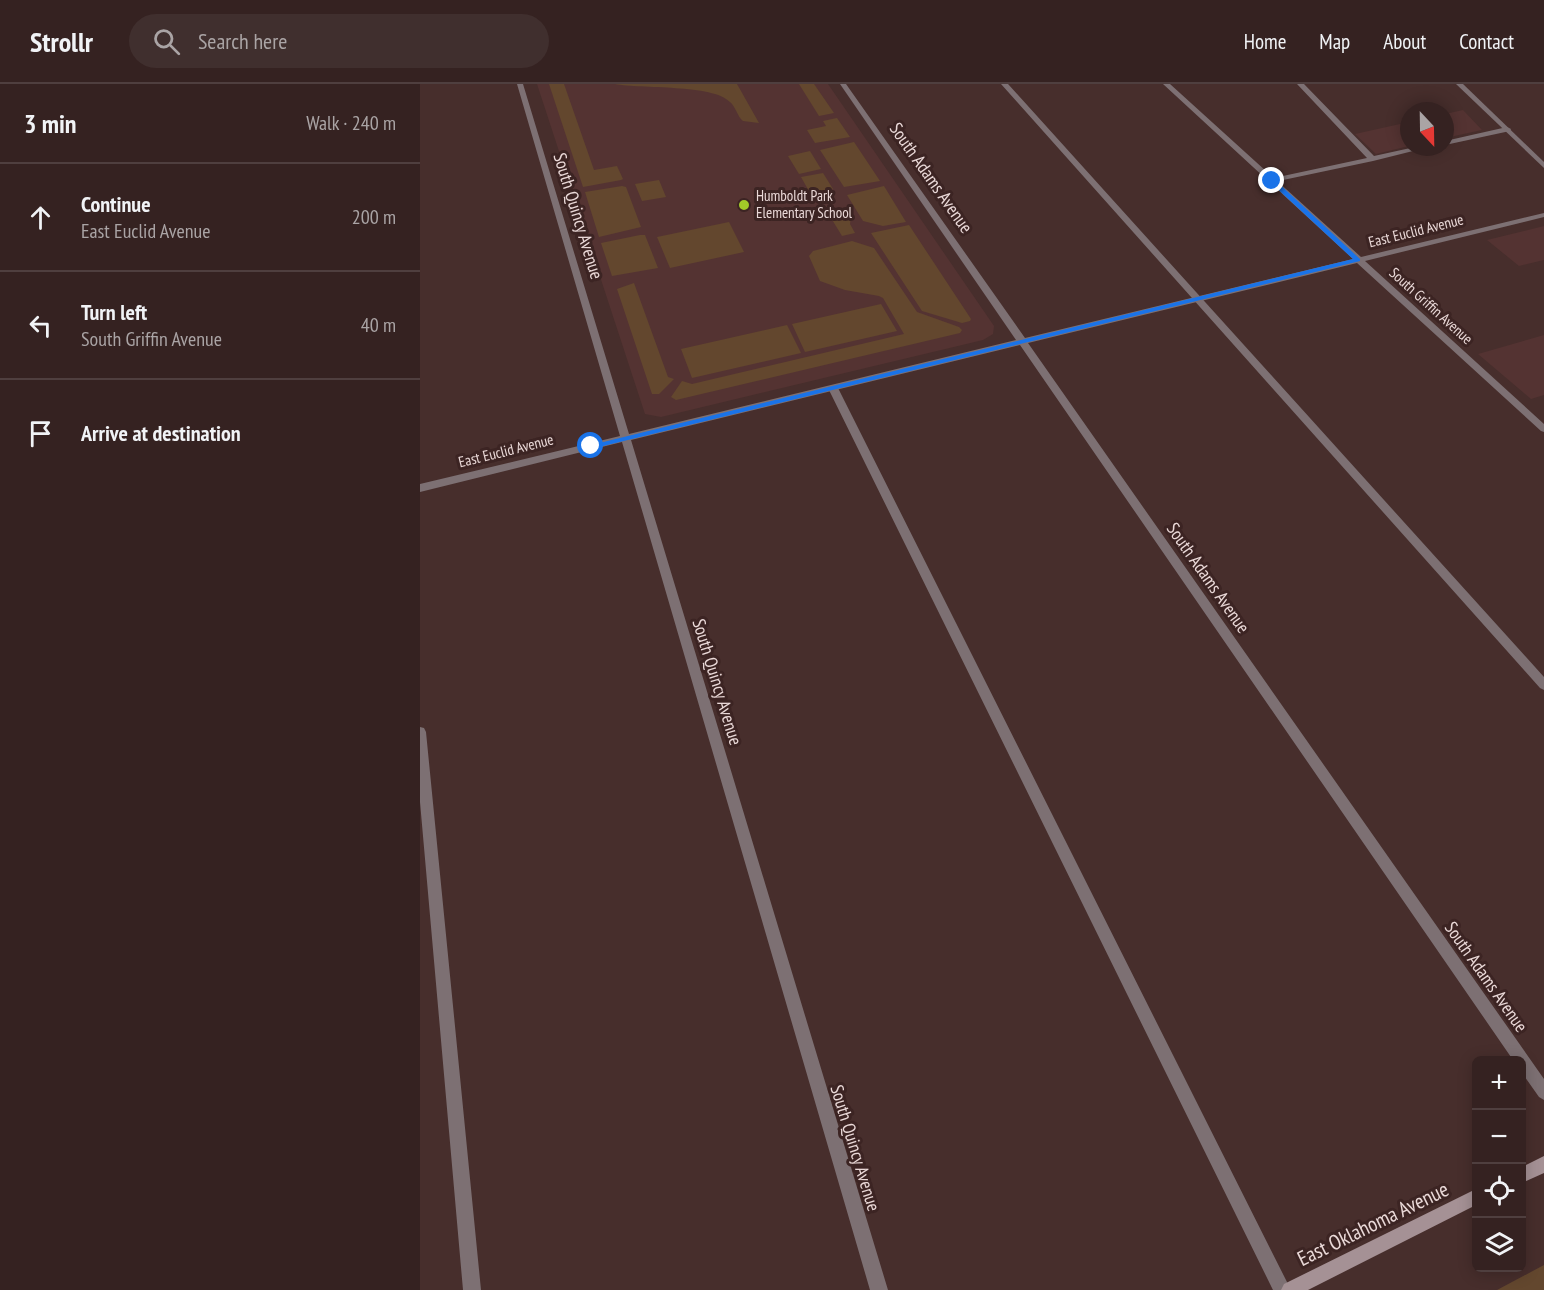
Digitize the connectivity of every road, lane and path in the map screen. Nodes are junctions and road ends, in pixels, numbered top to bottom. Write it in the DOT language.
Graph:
graph roads {
  1 [pos="520,84"];
  2 [pos="843,84"];
  3 [pos="1004,84"];
  4 [pos="1166,84"];
  5 [pos="1300,84"];
  6 [pos="1459,84"];
  7 [pos="1467,84"];
  8 [pos="1473,96"];
  9 [pos="1507,129"];
  10 [pos="1454,141"];
  11 [pos="1400,153"];
  12 [pos="1373,159"];
  13 [pos="1544,166"];
  14 [pos="1272,181"];
  15 [pos="1544,215"];
  16 [pos="1358,260"];
  17 [pos="1198,299"];
  18 [pos="1023,341"];
  19 [pos="833,388"];
  20 [pos="1544,429"];
  21 [pos="625,438"];
  22 [pos="420,488"];
  23 [pos="1544,685"];
  24 [pos="420,732"];
  25 [pos="1544,1092"];
  26 [pos="1544,1164"];
  27 [pos="1526,1173"];
  28 [pos="1472,1199"];
  29 [pos="472,1290"];
  30 [pos="879,1290"];
  31 [pos="1282,1290"];
  32 [pos="1290,1290"];
  1 -- 21 [label="street, South Quincy Avenue"];
  2 -- 18 [label="street, South Adams Avenue"];
  3 -- 17 [label="street"];
  4 -- 14 [label="street, South Griffin Avenue"];
  5 -- 12 [label="street"];
  6 -- 8 [label="street"];
  7 -- 8 [label="street"];
  8 -- 9 [label="street"];
  9 -- 10 [label="street"];
  9 -- 13 [label="street"];
  11 -- 12 [label="street"];
  12 -- 14 [label="street"];
  14 -- 16 [label="street, South Griffin Avenue"];
  15 -- 16 [label="street, East Euclid Avenue"];
  16 -- 17 [label="street, East Euclid Avenue"];
  16 -- 20 [label="street, South Griffin Avenue"];
  17 -- 18 [label="street, East Euclid Avenue"];
  17 -- 23 [label="street"];
  18 -- 19 [label="street, East Euclid Avenue"];
  18 -- 25 [label="street, South Adams Avenue"];
  19 -- 21 [label="street, East Euclid Avenue"];
  19 -- 31 [label="street"];
  21 -- 22 [label="street, East Euclid Avenue"];
  21 -- 30 [label="street, South Quincy Avenue"];
  24 -- 29 [label="street"];
  26 -- 27 [label="main road"];
  28 -- 32 [label="main road, East Oklahoma Avenue"];
}
